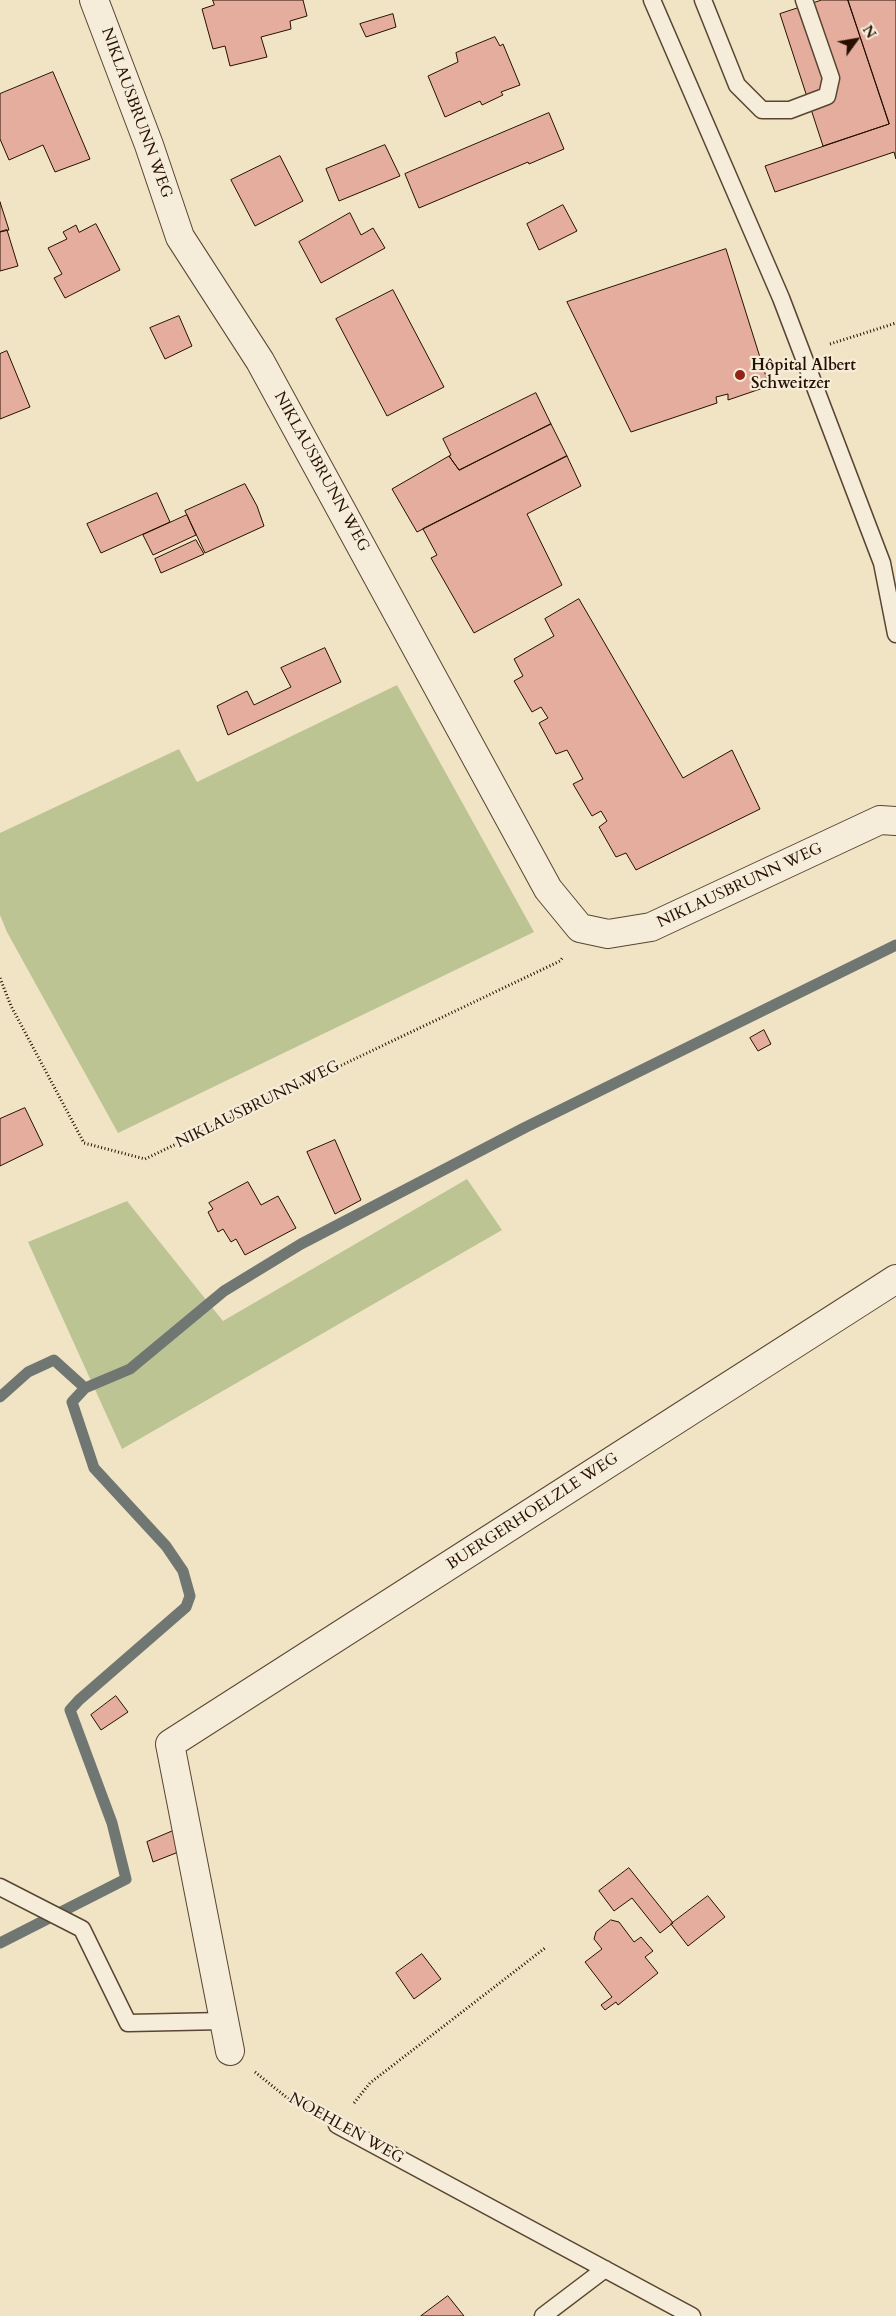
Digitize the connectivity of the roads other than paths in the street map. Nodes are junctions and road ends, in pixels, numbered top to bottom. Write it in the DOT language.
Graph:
graph roads {
  1 [pos="94,0"];
  2 [pos="652,0"];
  3 [pos="703,0"];
  4 [pos="804,0"];
  5 [pos="896,634"];
  6 [pos="896,821"];
  7 [pos="896,1280"];
  8 [pos="0,1887"];
  9 [pos="223,2021"];
  10 [pos="230,2051"];
  11 [pos="336,2124"];
  12 [pos="605,2269"];
  13 [pos="543,2316"];
  14 [pos="692,2316"];
  1 -- 6 [label="street, NIKLAUSBRUNN WEG"];
  2 -- 5 [label="lane"];
  3 -- 4 [label="lane"];
  7 -- 9 [label="street, BUERGERHOELZLE WEG"];
  8 -- 9 [label="lane"];
  9 -- 10 [label="street"];
  11 -- 12 [label="lane, NOEHLEN WEG"];
  12 -- 13 [label="lane"];
  12 -- 14 [label="lane, NOEHLEN WEG"];
}
